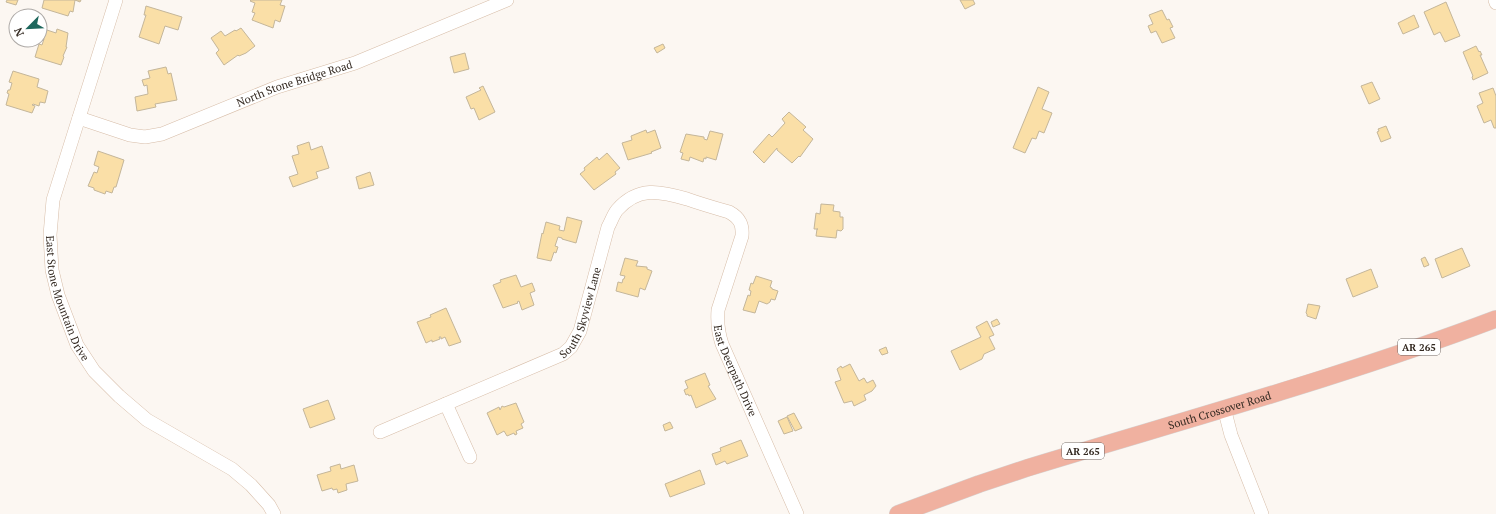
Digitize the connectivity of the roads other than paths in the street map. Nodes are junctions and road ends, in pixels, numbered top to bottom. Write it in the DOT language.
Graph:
graph roads {
  1 [pos="116,0"];
  2 [pos="507,0"];
  3 [pos="79,118"];
  4 [pos="740,222"];
  5 [pos="1496,319"];
  6 [pos="446,404"];
  7 [pos="1224,408"];
  8 [pos="380,432"];
  9 [pos="470,457"];
  10 [pos="274,514"];
  11 [pos="797,514"];
  12 [pos="898,514"];
  13 [pos="1262,514"];
  1 -- 3 [label="street, East Stone Mountain Drive"];
  2 -- 3 [label="street, North Stone Bridge Road"];
  3 -- 10 [label="street, East Stone Mountain Drive"];
  4 -- 6 [label="street, South Skyview Lane"];
  4 -- 11 [label="street, East Deerpath Drive"];
  5 -- 7 [label="main road, South Crossover Road / AR 265"];
  6 -- 8 [label="street, South Skyview Lane"];
  6 -- 9 [label="street"];
  7 -- 12 [label="main road, South Crossover Road / AR 265"];
  7 -- 13 [label="street"];
}
